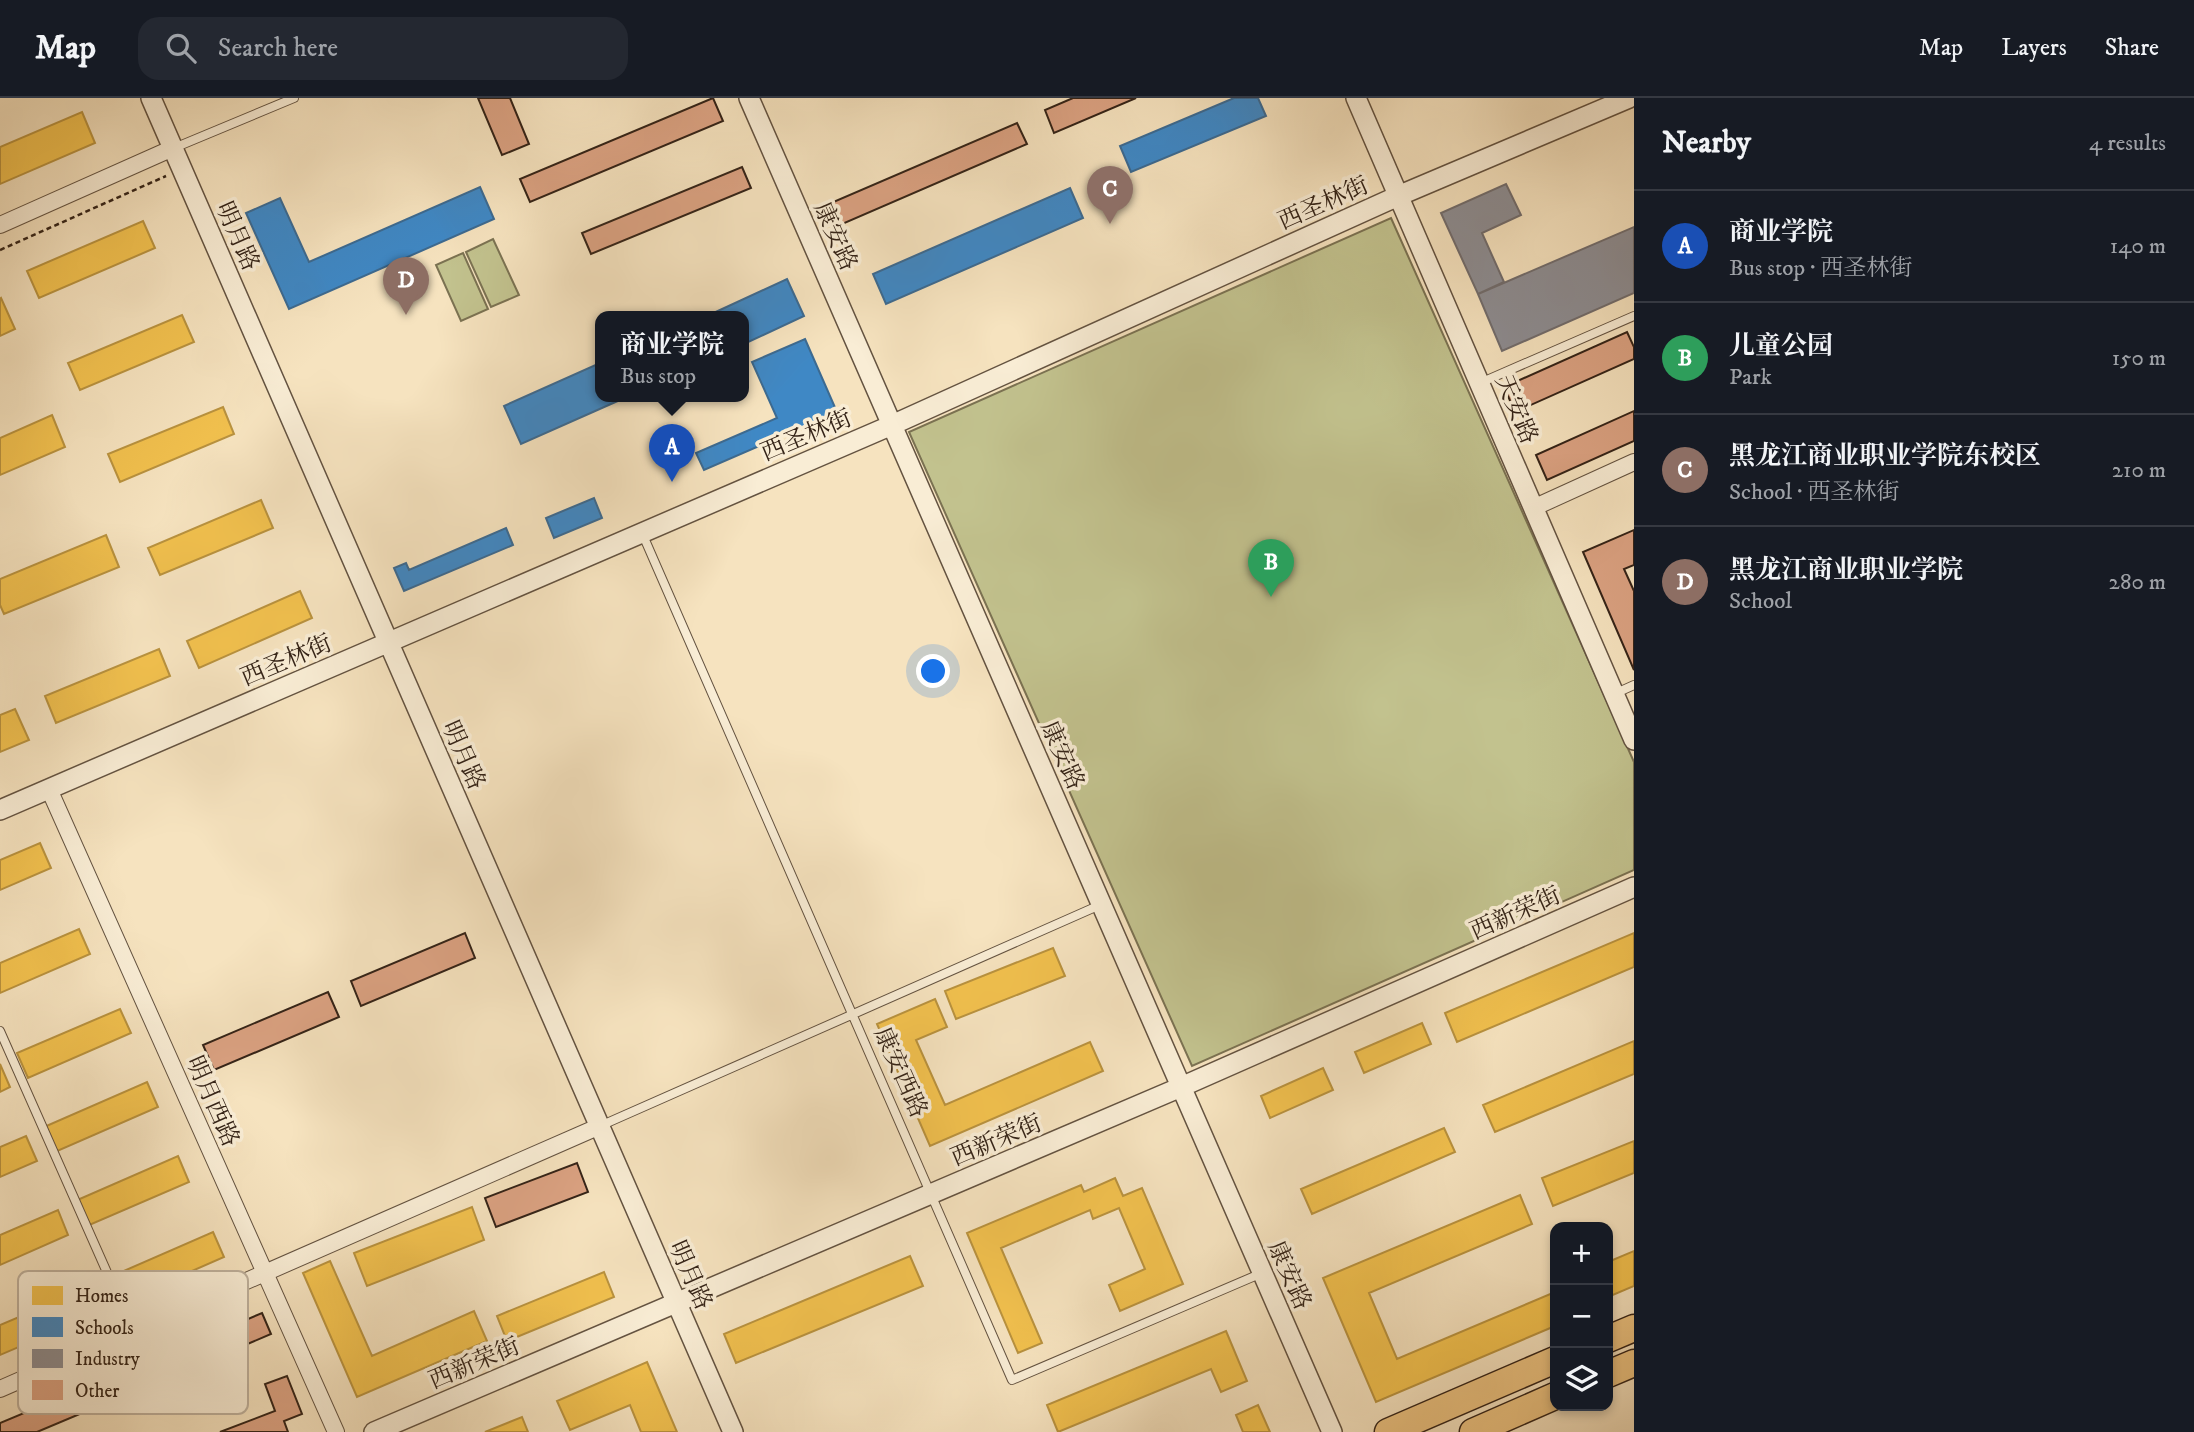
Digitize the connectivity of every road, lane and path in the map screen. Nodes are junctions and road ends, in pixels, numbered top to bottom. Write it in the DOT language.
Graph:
graph roads {
  1 [pos="151,98"];
  2 [pos="294,98"];
  3 [pos="749,98"];
  4 [pos="1356,98"];
  5 [pos="1629,98"];
  6 [pos="173,148"];
  7 [pos="182,169"];
  8 [pos="1398,196"];
  9 [pos="0,225"];
  10 [pos="0,250"];
  11 [pos="1634,316"];
  12 [pos="1479,383"];
  13 [pos="892,425"];
  14 [pos="1634,462"];
  15 [pos="1533,508"];
  16 [pos="642,533"];
  17 [pos="388,643"];
  18 [pos="1634,685"];
  19 [pos="1614,694"];
  20 [pos="1634,740"];
  21 [pos="49,789"];
  22 [pos="0,810"];
  23 [pos="1634,887"];
  24 [pos="1101,905"];
  25 [pos="854,1014"];
  26 [pos="0,1031"];
  27 [pos="1181,1087"];
  28 [pos="600,1126"];
  29 [pos="933,1193"];
  30 [pos="106,1271"];
  31 [pos="265,1273"];
  32 [pos="1262,1273"];
  33 [pos="248,1280"];
  34 [pos="677,1303"];
  35 [pos="1634,1328"];
  36 [pos="1613,1337"];
  37 [pos="1550,1362"];
  38 [pos="1634,1363"];
  39 [pos="1613,1372"];
  40 [pos="18,1381"];
  41 [pos="0,1389"];
  42 [pos="1550,1398"];
  43 [pos="336,1432"];
  44 [pos="374,1432"];
  45 [pos="733,1432"];
  46 [pos="1332,1432"];
  47 [pos="1388,1432"];
  48 [pos="1473,1432"];
  1 -- 6 [label="street, 明月路"];
  2 -- 6 [label="lane"];
  3 -- 13 [label="street, 康安路"];
  4 -- 8 [label="street, 天安路"];
  5 -- 8 [label="street, 西圣林街"];
  6 -- 7 [label="street, 明月路"];
  6 -- 9 [label="street"];
  7 -- 10 [label="path"];
  7 -- 17 [label="street, 明月路"];
  8 -- 12 [label="street, 天安路"];
  8 -- 13 [label="street, 西圣林街"];
  11 -- 12 [label="lane"];
  12 -- 15 [label="street, 天安路"];
  13 -- 16 [label="street, 西圣林街"];
  13 -- 24 [label="street, 康安路"];
  14 -- 15 [label="street"];
  15 -- 19 [label="street, 天安路"];
  16 -- 17 [label="street, 西圣林街"];
  16 -- 25 [label="lane, 康安西路"];
  17 -- 21 [label="street, 西圣林街"];
  17 -- 28 [label="street, 明月路"];
  18 -- 19 [label="lane"];
  19 -- 20 [label="street, 天安路"];
  21 -- 22 [label="street, 西圣林街"];
  21 -- 31 [label="street, 明月西路"];
  23 -- 27 [label="street, 西新荣街"];
  24 -- 25 [label="lane"];
  24 -- 27 [label="street, 康安路"];
  25 -- 28 [label="lane"];
  25 -- 29 [label="lane, 康安西路"];
  26 -- 30 [label="lane"];
  27 -- 29 [label="street, 西新荣街"];
  27 -- 32 [label="street, 康安路"];
  28 -- 31 [label="street"];
  28 -- 34 [label="street, 明月路"];
  29 -- 32 [label="lane, 康安西路"];
  29 -- 34 [label="street, 西新荣街"];
  31 -- 33 [label="street"];
  31 -- 43 [label="street, 明月西路"];
  32 -- 46 [label="street, 康安路"];
  34 -- 44 [label="street, 西新荣街"];
  34 -- 45 [label="street, 明月路"];
  35 -- 36 [label="highway"];
  37 -- 47 [label="highway"];
  38 -- 39 [label="highway"];
  40 -- 41 [label="street"];
  42 -- 48 [label="highway"];
}
